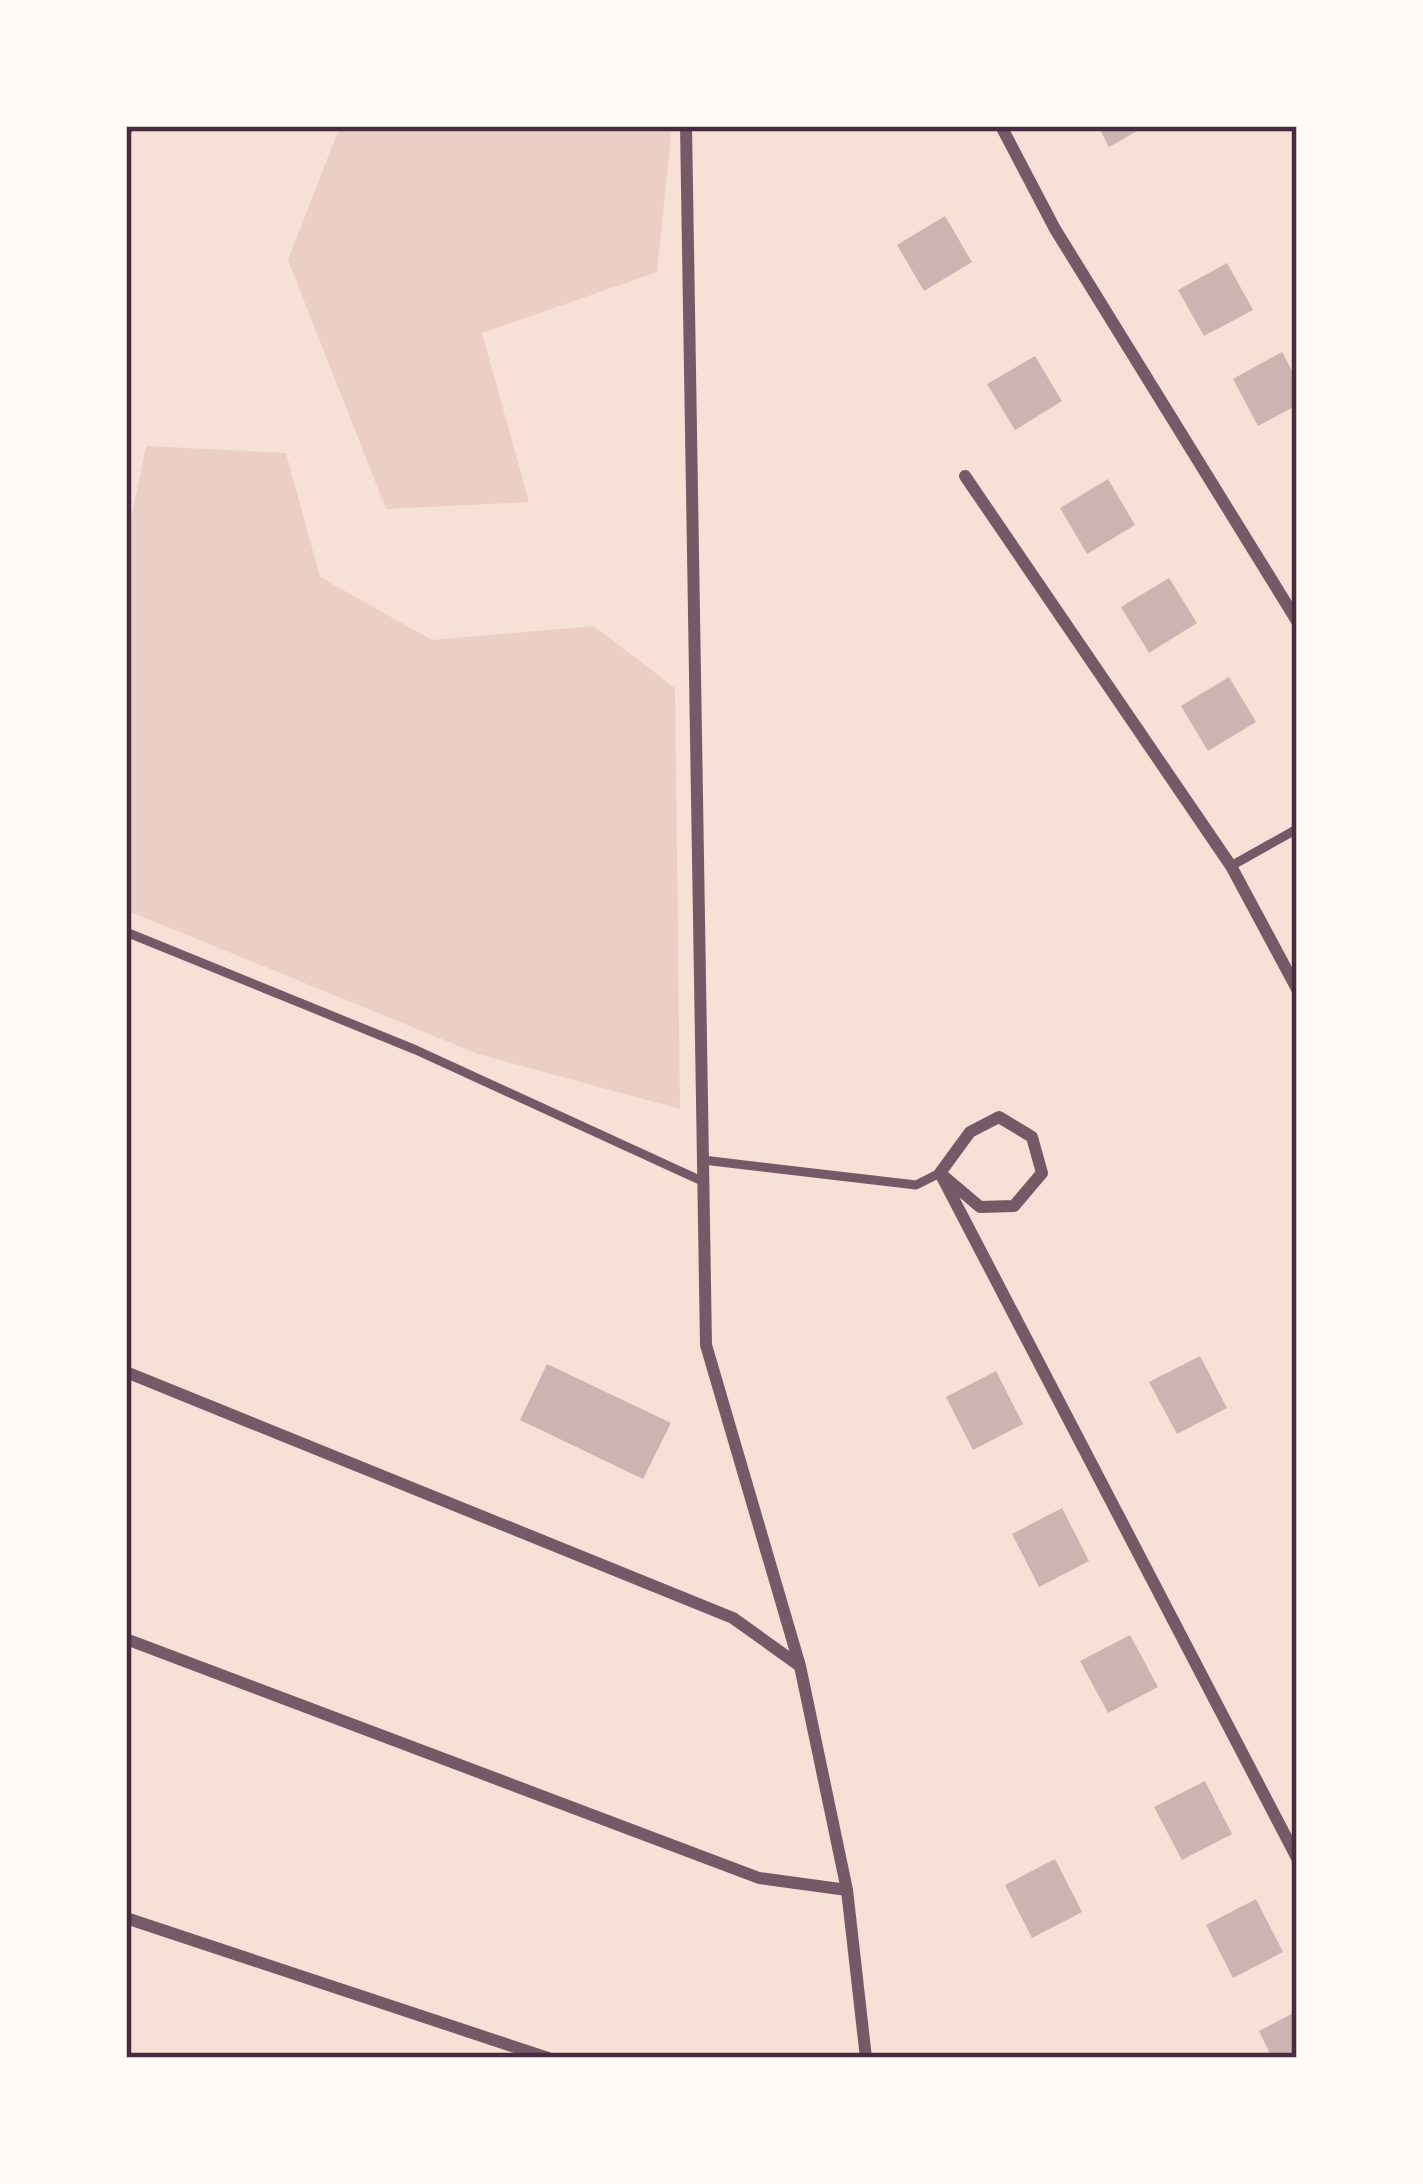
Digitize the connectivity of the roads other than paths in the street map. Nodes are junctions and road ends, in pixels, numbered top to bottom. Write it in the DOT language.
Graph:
graph roads {
  1 [pos="686,126"];
  2 [pos="1001,126"];
  3 [pos="965,476"];
  4 [pos="1297,621"];
  5 [pos="1297,829"];
  6 [pos="1231,866"];
  7 [pos="126,932"];
  8 [pos="1297,989"];
  9 [pos="703,1160"];
  10 [pos="940,1173"];
  11 [pos="704,1183"];
  12 [pos="126,1372"];
  13 [pos="126,1639"];
  14 [pos="800,1666"];
  15 [pos="1297,1858"];
  16 [pos="847,1890"];
  17 [pos="126,1918"];
  18 [pos="548,2058"];
  19 [pos="866,2058"];
  1 -- 9 [label="street"];
  2 -- 4 [label="street"];
  3 -- 6 [label="street"];
  5 -- 6 [label="lane"];
  6 -- 8 [label="street"];
  7 -- 11 [label="lane"];
  9 -- 10 [label="lane"];
  9 -- 11 [label="street"];
  10 -- 10 [label="street"];
  10 -- 15 [label="street"];
  11 -- 14 [label="street"];
  12 -- 14 [label="street"];
  13 -- 16 [label="street"];
  14 -- 16 [label="street"];
  16 -- 19 [label="street"];
  17 -- 18 [label="street"];
}
